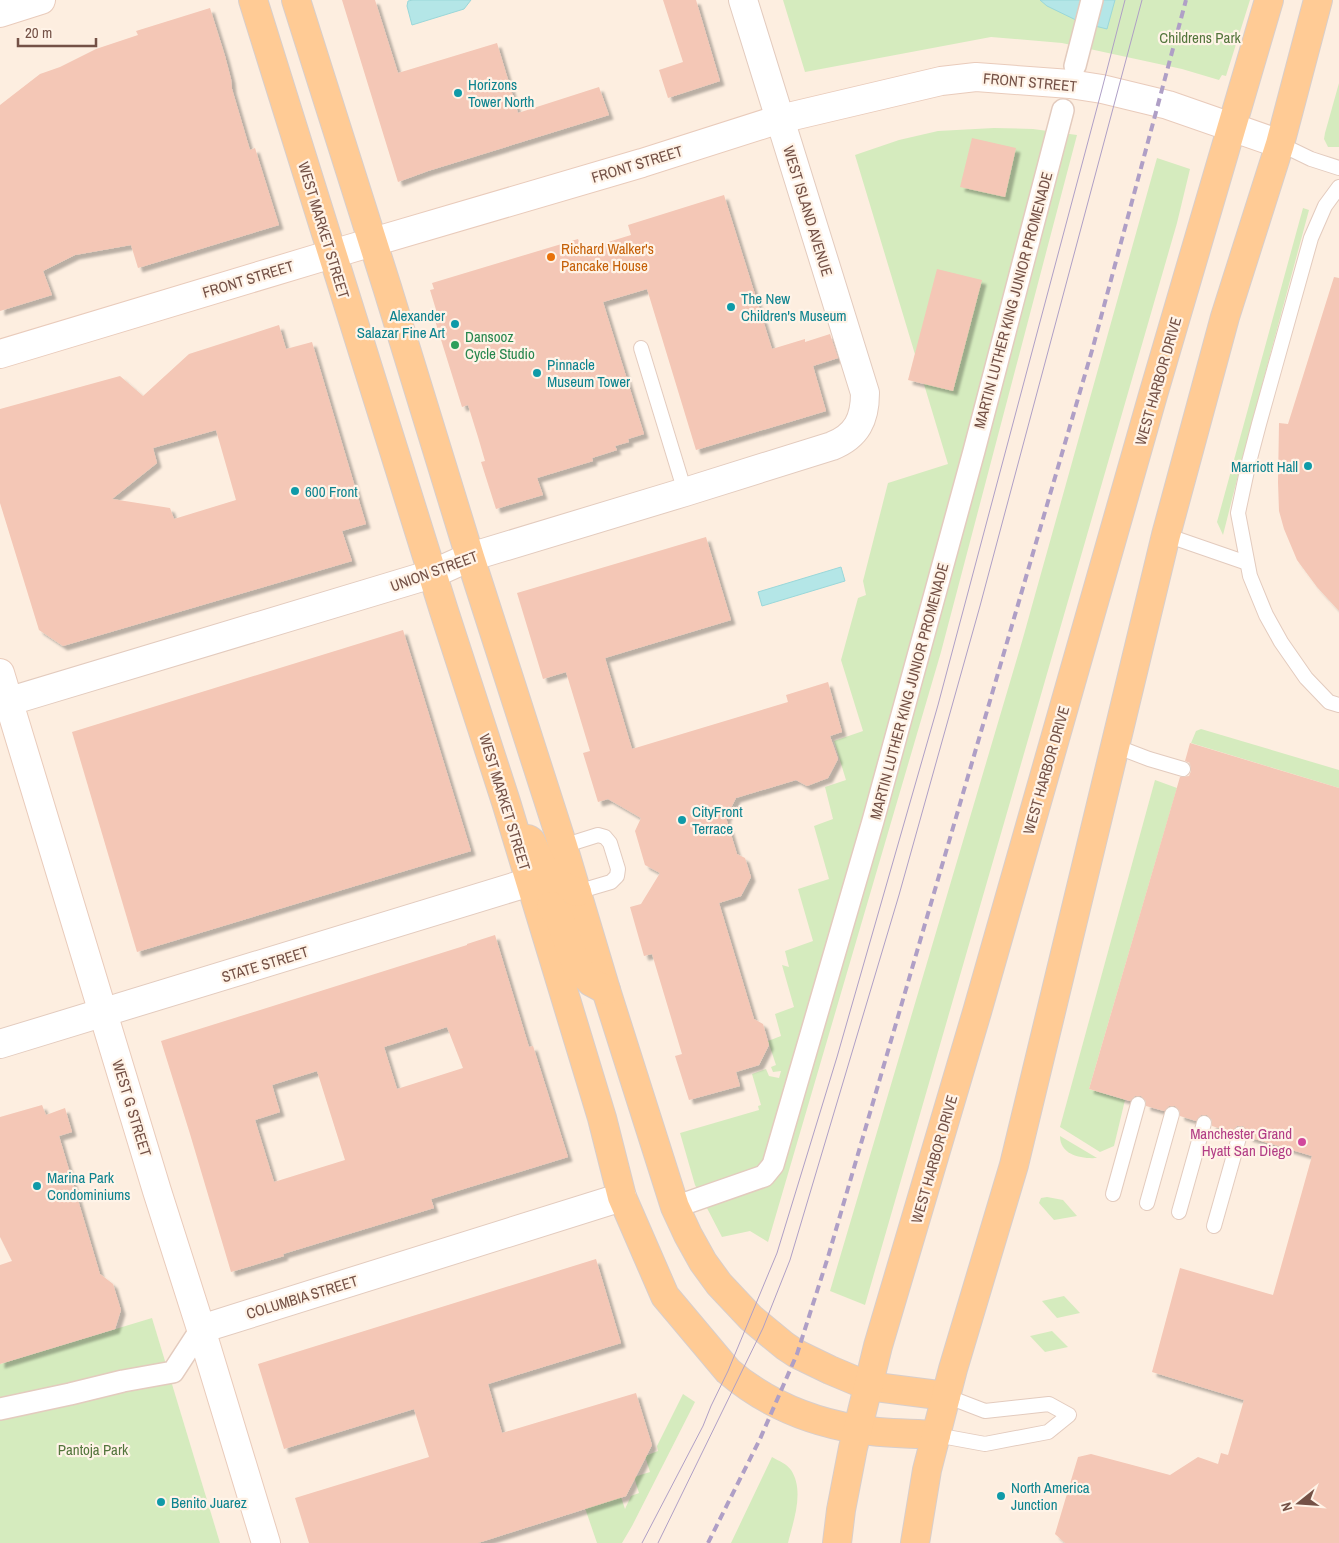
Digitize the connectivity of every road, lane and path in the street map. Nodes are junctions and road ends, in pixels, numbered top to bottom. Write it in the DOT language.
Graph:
graph roads {
  1 [pos="41,0"];
  2 [pos="253,0"];
  3 [pos="296,0"];
  4 [pos="743,0"];
  5 [pos="1092,0"];
  6 [pos="1269,0"];
  7 [pos="1318,0"];
  8 [pos="0,13"];
  9 [pos="1075,66"];
  10 [pos="1063,110"];
  11 [pos="780,119"];
  12 [pos="1233,127"];
  13 [pos="1280,144"];
  14 [pos="1339,168"];
  15 [pos="1339,187"];
  16 [pos="372,242"];
  17 [pos="332,254"];
  18 [pos="641,348"];
  19 [pos="0,354"];
  20 [pos="859,423"];
  21 [pos="685,492"];
  22 [pos="1166,535"];
  23 [pos="470,557"];
  24 [pos="1247,563"];
  25 [pos="432,574"];
  26 [pos="0,673"];
  27 [pos="4,703"];
  28 [pos="1339,705"];
  29 [pos="1115,746"];
  30 [pos="1183,769"];
  31 [pos="513,827"];
  32 [pos="563,846"];
  33 [pos="530,882"];
  34 [pos="577,892"];
  35 [pos="606,990"];
  36 [pos="104,1014"];
  37 [pos="0,1044"];
  38 [pos="1138,1104"];
  39 [pos="1172,1114"];
  40 [pos="1204,1123"];
  41 [pos="1240,1134"];
  42 [pos="1113,1194"];
  43 [pos="622,1197"];
  44 [pos="1147,1203"];
  45 [pos="675,1207"];
  46 [pos="1179,1212"];
  47 [pos="1214,1226"];
  48 [pos="201,1329"];
  49 [pos="868,1386"];
  50 [pos="946,1396"];
  51 [pos="0,1409"];
  52 [pos="858,1429"];
  53 [pos="936,1435"];
  54 [pos="266,1543"];
  55 [pos="837,1543"];
  56 [pos="915,1543"];
  1 -- 8 [label="street"];
  2 -- 17 [label="main road, WEST MARKET STREET"];
  3 -- 16 [label="main road"];
  4 -- 11 [label="street, WEST ISLAND AVENUE"];
  5 -- 9 [label="street"];
  6 -- 12 [label="main road, WEST HARBOR DRIVE"];
  7 -- 13 [label="main road"];
  10 -- 45 [label="street, MARTIN LUTHER KING JUNIOR PROMENADE"];
  11 -- 12 [label="street, FRONT STREET"];
  11 -- 16 [label="street, FRONT STREET"];
  11 -- 20 [label="street, WEST ISLAND AVENUE"];
  12 -- 13 [label="street, FRONT STREET"];
  12 -- 49 [label="main road, WEST HARBOR DRIVE"];
  13 -- 14 [label="lane"];
  13 -- 22 [label="main road"];
  15 -- 24 [label="lane"];
  16 -- 17 [label="street, FRONT STREET"];
  16 -- 23 [label="main road"];
  17 -- 19 [label="street, FRONT STREET"];
  17 -- 25 [label="main road, WEST MARKET STREET"];
  18 -- 21 [label="lane"];
  20 -- 21 [label="street, UNION STREET"];
  21 -- 23 [label="street, UNION STREET"];
  22 -- 24 [label="lane"];
  22 -- 29 [label="main road"];
  23 -- 25 [label="street, UNION STREET"];
  23 -- 32 [label="main road"];
  24 -- 28 [label="lane"];
  25 -- 27 [label="street, UNION STREET"];
  25 -- 31 [label="main road, WEST MARKET STREET"];
  26 -- 27 [label="street, WEST G STREET"];
  27 -- 36 [label="street, WEST G STREET"];
  29 -- 30 [label="lane"];
  29 -- 50 [label="main road"];
  31 -- 33 [label="main road, WEST MARKET STREET"];
  31 -- 34 [label="main road"];
  32 -- 34 [label="main road"];
  32 -- 34 [label="lane"];
  33 -- 35 [label="main road"];
  33 -- 36 [label="street, STATE STREET"];
  33 -- 43 [label="main road, WEST MARKET STREET"];
  34 -- 35 [label="main road"];
  35 -- 45 [label="main road"];
  36 -- 37 [label="street, STATE STREET"];
  36 -- 48 [label="street, WEST G STREET"];
  38 -- 42 [label="lane"];
  39 -- 44 [label="lane"];
  40 -- 46 [label="lane"];
  41 -- 47 [label="lane"];
  43 -- 48 [label="street, COLUMBIA STREET"];
  43 -- 52 [label="main road, WEST MARKET STREET"];
  45 -- 49 [label="main road"];
  48 -- 51 [label="street"];
  48 -- 54 [label="street, WEST G STREET"];
  49 -- 50 [label="main road"];
  49 -- 52 [label="main road, WEST HARBOR DRIVE"];
  50 -- 53 [label="main road"];
  50 -- 53 [label="lane"];
  52 -- 53 [label="main road, WEST MARKET STREET"];
  52 -- 55 [label="main road, WEST HARBOR DRIVE"];
  53 -- 56 [label="main road"];
}
